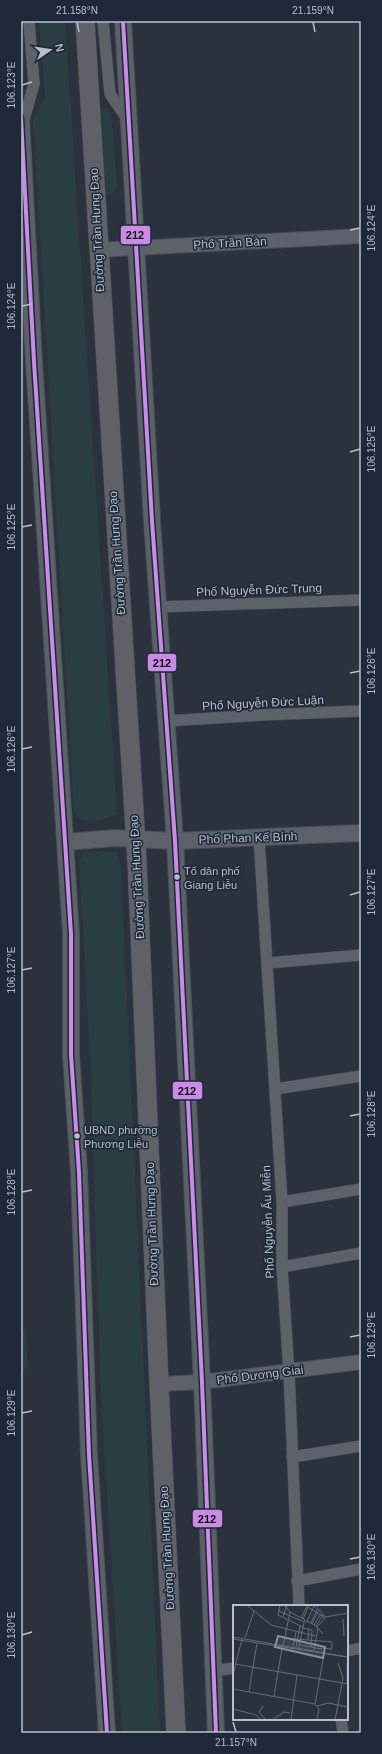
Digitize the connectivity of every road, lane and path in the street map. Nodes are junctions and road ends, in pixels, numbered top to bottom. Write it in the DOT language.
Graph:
graph roads {
  1 [pos="85,21"];
  2 [pos="102,21"];
  3 [pos="123,21"];
  4 [pos="29,22"];
  5 [pos="21,118"];
  6 [pos="130,124"];
  7 [pos="22,126"];
  8 [pos="361,236"];
  9 [pos="24,248"];
  10 [pos="135,248"];
  11 [pos="98,250"];
  12 [pos="361,600"];
  13 [pos="158,607"];
  14 [pos="361,711"];
  15 [pos="167,721"];
  16 [pos="361,833"];
  17 [pos="259,837"];
  18 [pos="135,838"];
  19 [pos="175,841"];
  20 [pos="65,842"];
  21 [pos="361,955"];
  22 [pos="267,963"];
  23 [pos="361,1076"];
  24 [pos="275,1089"];
  25 [pos="361,1189"];
  26 [pos="282,1202"];
  27 [pos="361,1253"];
  28 [pos="282,1268"];
  29 [pos="361,1362"];
  30 [pos="289,1372"];
  31 [pos="202,1382"];
  32 [pos="159,1384"];
  33 [pos="361,1446"];
  34 [pos="292,1457"];
  35 [pos="361,1569"];
  36 [pos="297,1581"];
  37 [pos="299,1605"];
  38 [pos="361,1648"];
  39 [pos="348,1651"];
  40 [pos="233,1668"];
  41 [pos="213,1671"];
  42 [pos="342,1720"];
  43 [pos="107,1733"];
  44 [pos="176,1733"];
  45 [pos="216,1733"];
  46 [pos="343,1733"];
  1 -- 11 [label="highway, Đường Trần Hưng Đạo"];
  2 -- 6 [label="street"];
  3 -- 6 [label="main road"];
  4 -- 7 [label="street"];
  5 -- 7 [label="main road"];
  6 -- 10 [label="main road"];
  7 -- 9 [label="main road"];
  8 -- 10 [label="street, Phố Trần Bàn"];
  9 -- 20 [label="main road"];
  10 -- 11 [label="street, Phố Trần Bàn"];
  10 -- 13 [label="main road"];
  11 -- 18 [label="highway, Đường Trần Hưng Đạo"];
  12 -- 13 [label="street, Phố Nguyễn Đức Trung"];
  13 -- 15 [label="main road"];
  14 -- 15 [label="street, Phố Nguyễn Đức Luận"];
  15 -- 19 [label="main road"];
  16 -- 17 [label="main road, Phố Phan Kế Bính"];
  17 -- 19 [label="main road, Phố Phan Kế Bính"];
  17 -- 22 [label="street, Phố Nguyễn Ấu Miễn"];
  18 -- 19 [label="main road, Phố Phan Kế Bính"];
  18 -- 20 [label="main road, Phố Phan Kế Bính"];
  18 -- 32 [label="highway, Đường Trần Hưng Đạo"];
  19 -- 31 [label="main road"];
  20 -- 43 [label="main road"];
  21 -- 22 [label="street"];
  22 -- 24 [label="street, Phố Nguyễn Ấu Miễn"];
  23 -- 24 [label="street"];
  24 -- 26 [label="street, Phố Nguyễn Ấu Miễn"];
  25 -- 26 [label="street"];
  26 -- 28 [label="street, Phố Nguyễn Ấu Miễn"];
  27 -- 28 [label="street"];
  28 -- 30 [label="street, Phố Nguyễn Ấu Miễn"];
  29 -- 30 [label="street, Phố Dương Giai"];
  30 -- 31 [label="street, Phố Dương Giai"];
  30 -- 34 [label="street, Phố Nguyễn Ấu Miễn"];
  31 -- 32 [label="street, Phố Dương Giai"];
  31 -- 41 [label="main road"];
  32 -- 44 [label="highway, Đường Trần Hưng Đạo"];
  33 -- 34 [label="street"];
  34 -- 36 [label="street, Phố Nguyễn Ấu Miễn"];
  35 -- 36 [label="street"];
  36 -- 37 [label="street, Phố Nguyễn Ấu Miễn"];
  38 -- 39 [label="street"];
  40 -- 41 [label="street"];
  41 -- 45 [label="main road"];
  42 -- 46 [label="street"];
}
